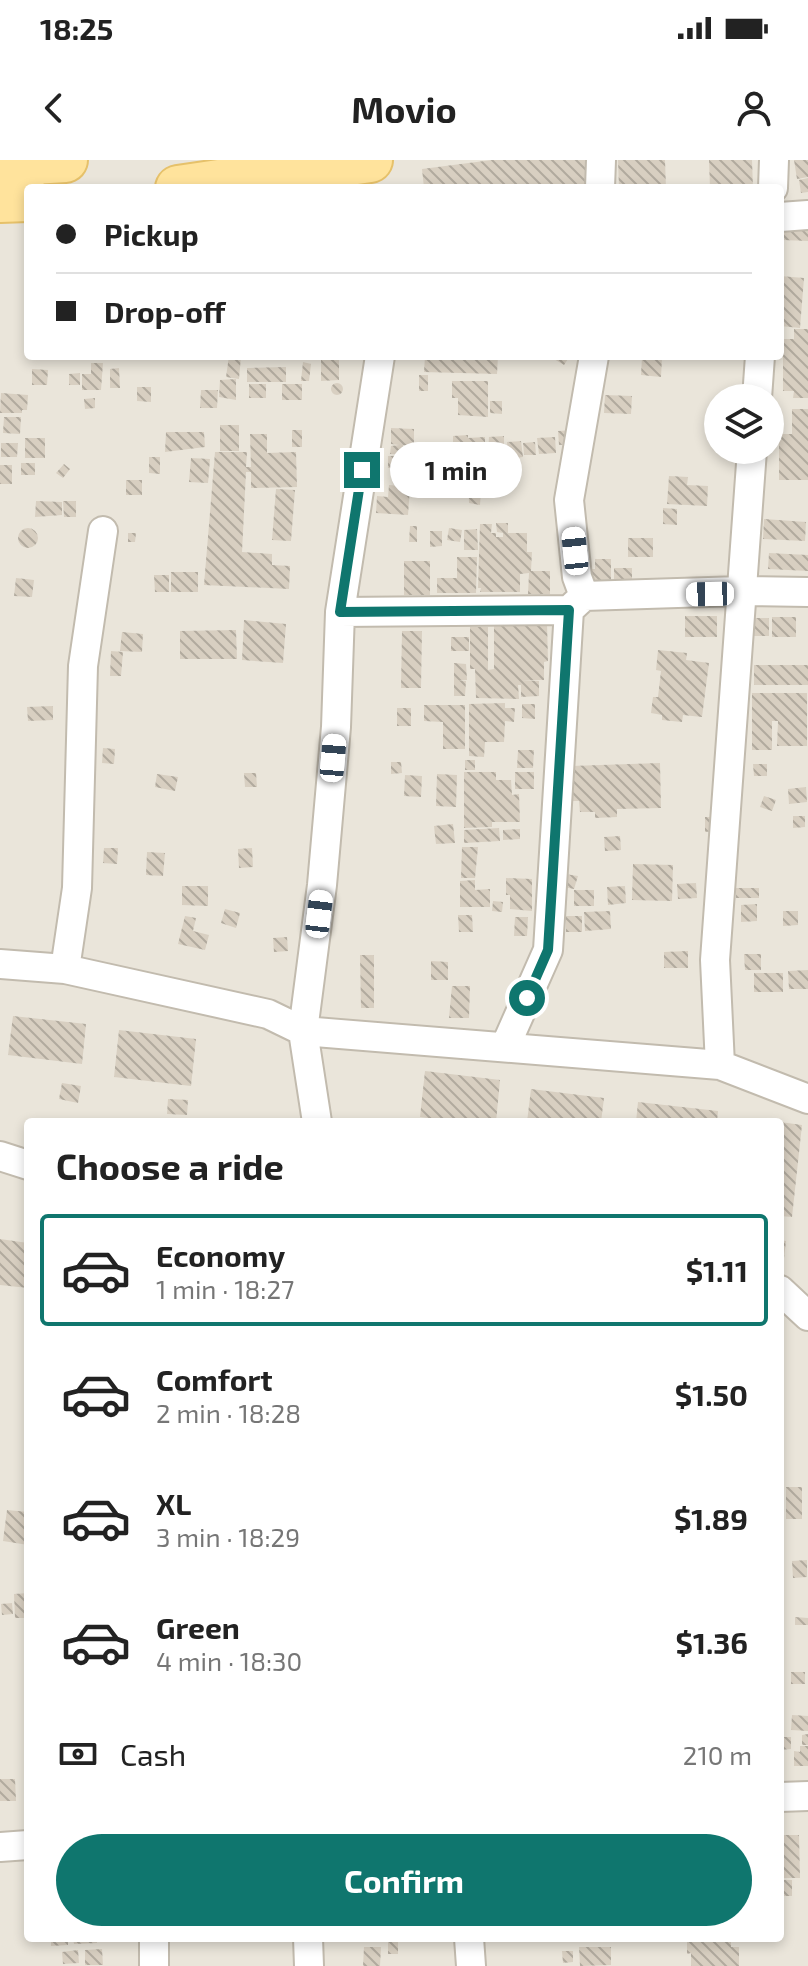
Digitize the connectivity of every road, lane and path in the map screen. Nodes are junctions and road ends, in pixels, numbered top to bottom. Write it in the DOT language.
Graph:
graph roads {
  1 [pos="65,160"];
  2 [pos="370,160"];
  3 [pos="601,160"];
  4 [pos="774,160"];
  5 [pos="0,164"];
  6 [pos="205,184"];
  7 [pos="600,184"];
  8 [pos="773,184"];
  9 [pos="24,199"];
  10 [pos="0,200"];
  11 [pos="808,215"];
  12 [pos="784,217"];
  13 [pos="379,360"];
  14 [pos="593,360"];
  15 [pos="760,360"];
  16 [pos="758,384"];
  17 [pos="751,464"];
  18 [pos="103,531"];
  19 [pos="740,591"];
  20 [pos="808,592"];
  21 [pos="577,603"];
  22 [pos="340,612"];
  23 [pos="0,964"];
  24 [pos="65,969"];
  25 [pos="303,1031"];
  26 [pos="505,1047"];
  27 [pos="720,1065"];
  28 [pos="808,1099"];
  29 [pos="316,1118"];
  30 [pos="0,1156"];
  31 [pos="24,1164"];
  32 [pos="784,1294"];
  33 [pos="808,1316"];
  34 [pos="808,1796"];
  35 [pos="784,1797"];
  36 [pos="24,1845"];
  37 [pos="0,1847"];
  38 [pos="154,1942"];
  39 [pos="308,1942"];
  40 [pos="469,1942"];
  41 [pos="154,1966"];
  42 [pos="309,1966"];
  43 [pos="471,1966"];
  1 -- 5 [label="main road"];
  2 -- 6 [label="main road"];
  3 -- 7 [label="street"];
  4 -- 8 [label="street"];
  9 -- 10 [label="main road"];
  11 -- 12 [label="street"];
  13 -- 22 [label="street"];
  14 -- 21 [label="street"];
  15 -- 16 [label="street"];
  17 -- 19 [label="street"];
  18 -- 24 [label="street"];
  19 -- 20 [label="street"];
  19 -- 21 [label="street"];
  19 -- 27 [label="street"];
  21 -- 22 [label="street"];
  21 -- 26 [label="street"];
  22 -- 25 [label="street"];
  23 -- 24 [label="street"];
  24 -- 25 [label="street"];
  25 -- 26 [label="street"];
  25 -- 29 [label="street"];
  26 -- 27 [label="street"];
  27 -- 28 [label="street"];
  30 -- 31 [label="street"];
  32 -- 33 [label="street"];
  34 -- 35 [label="street"];
  36 -- 37 [label="street"];
  38 -- 41 [label="street"];
  39 -- 42 [label="street"];
  40 -- 43 [label="street"];
}
